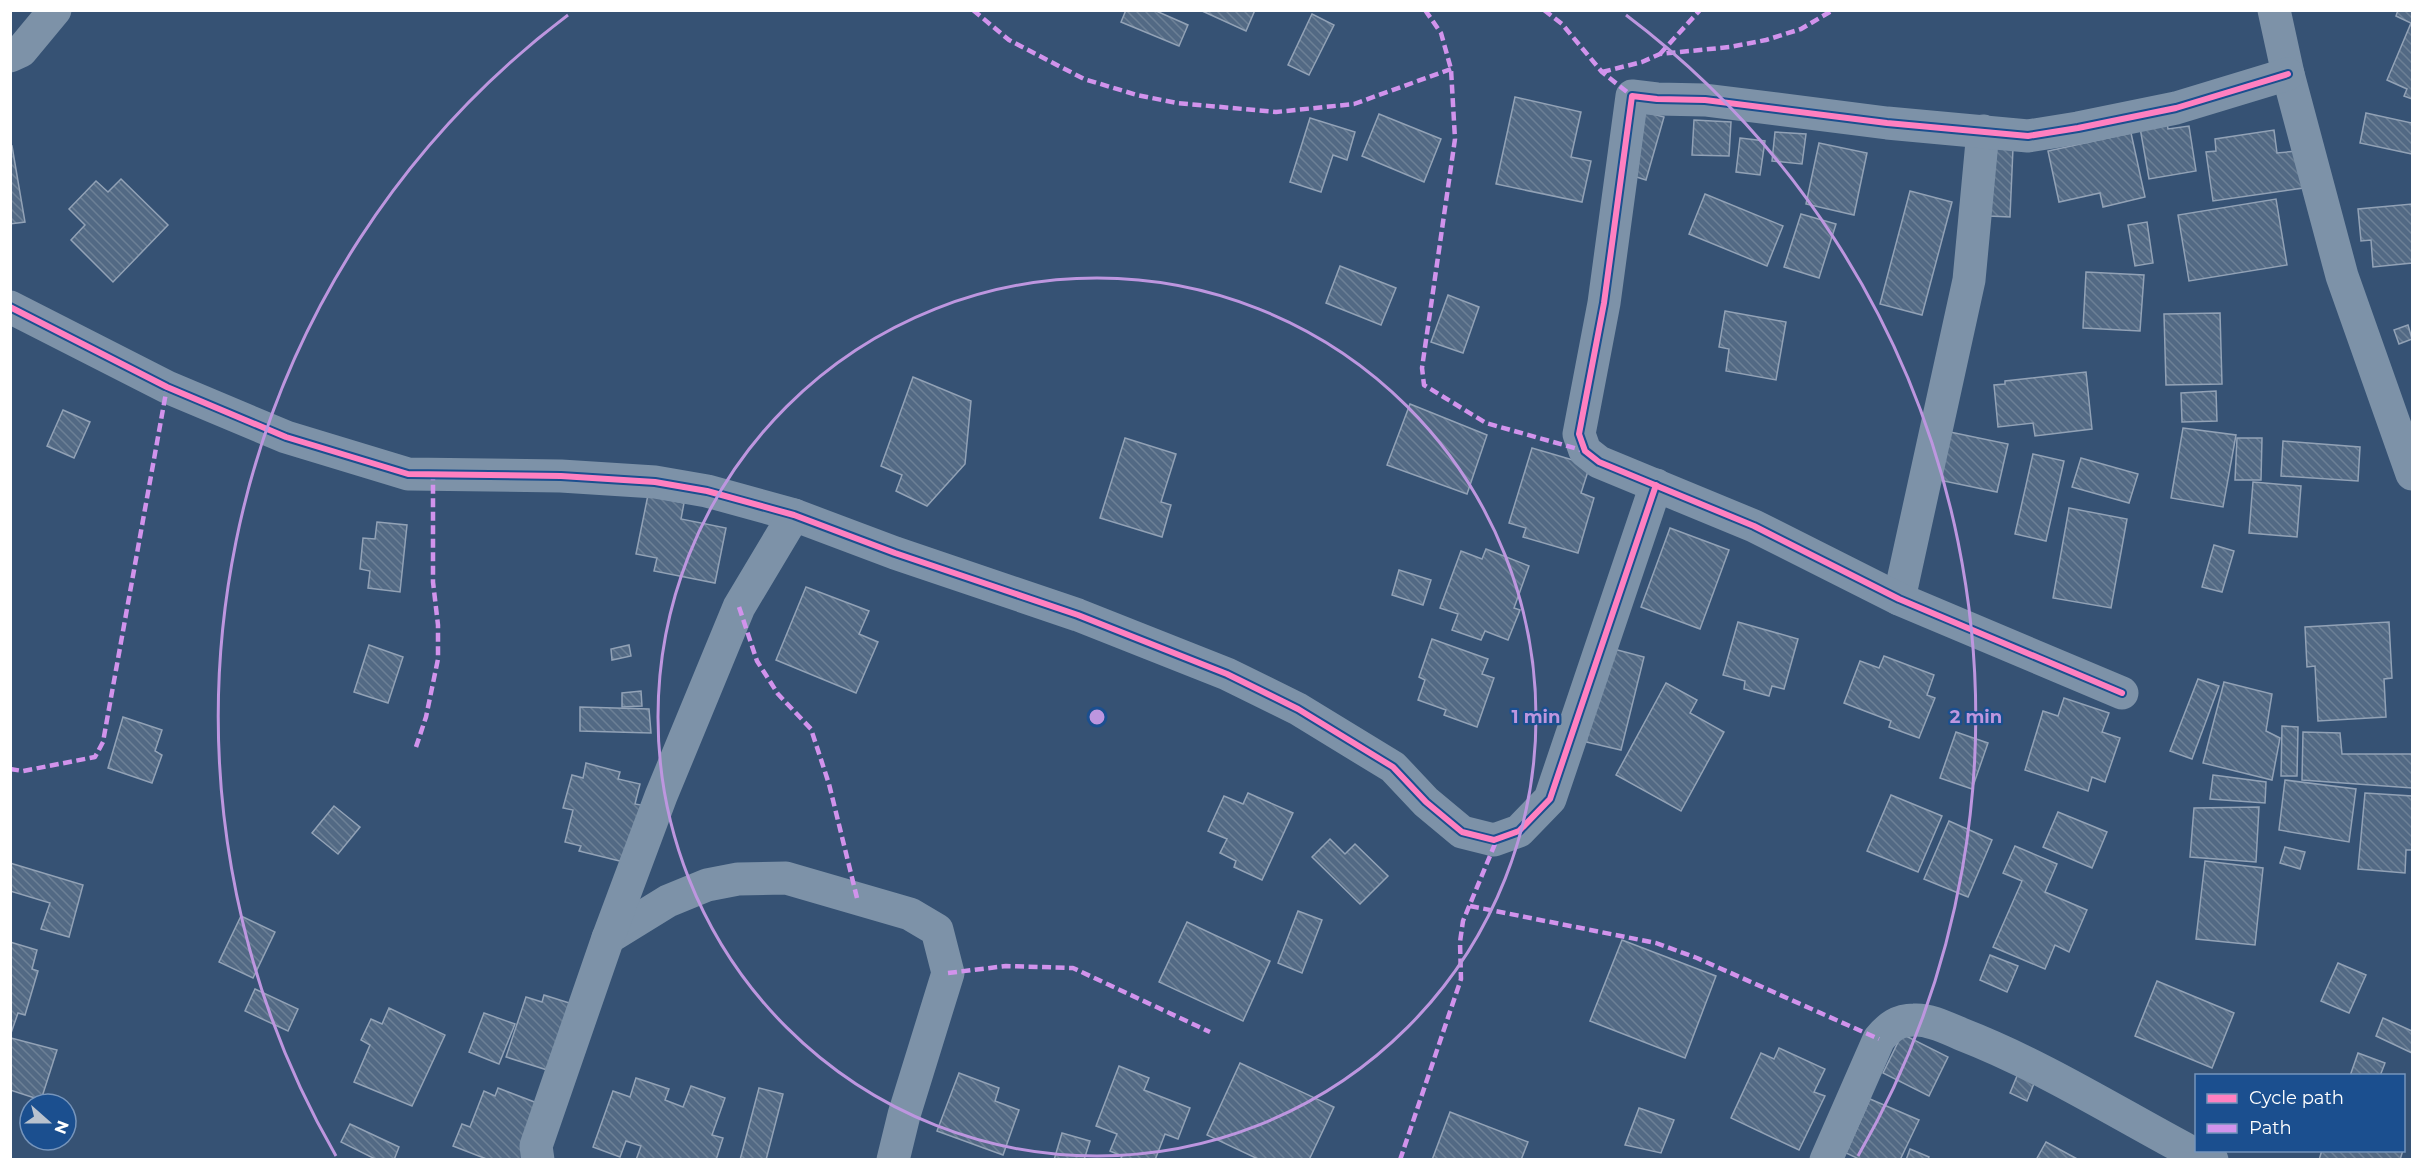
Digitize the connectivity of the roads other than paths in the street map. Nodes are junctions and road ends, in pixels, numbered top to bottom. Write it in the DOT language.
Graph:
graph roads {
  1 [pos="55,10"];
  2 [pos="2274,10"];
  3 [pos="10,56"];
  4 [pos="2288,74"];
  5 [pos="1983,131"];
  6 [pos="10,307"];
  7 [pos="2412,474"];
  8 [pos="1656,486"];
  9 [pos="794,515"];
  10 [pos="1899,599"];
  11 [pos="2122,693"];
  12 [pos="608,938"];
  13 [pos="2196,1157"];
  14 [pos="538,1160"];
  15 [pos="893,1160"];
  16 [pos="1827,1160"];
  1 -- 3 [label="street"];
  2 -- 4 [label="street"];
  4 -- 5 [label="street"];
  4 -- 7 [label="street"];
  5 -- 8 [label="street"];
  5 -- 10 [label="street"];
  6 -- 9 [label="street"];
  8 -- 9 [label="street"];
  8 -- 10 [label="street"];
  9 -- 12 [label="street"];
  10 -- 11 [label="street"];
  12 -- 14 [label="street"];
  12 -- 15 [label="street"];
  13 -- 16 [label="street"];
}
